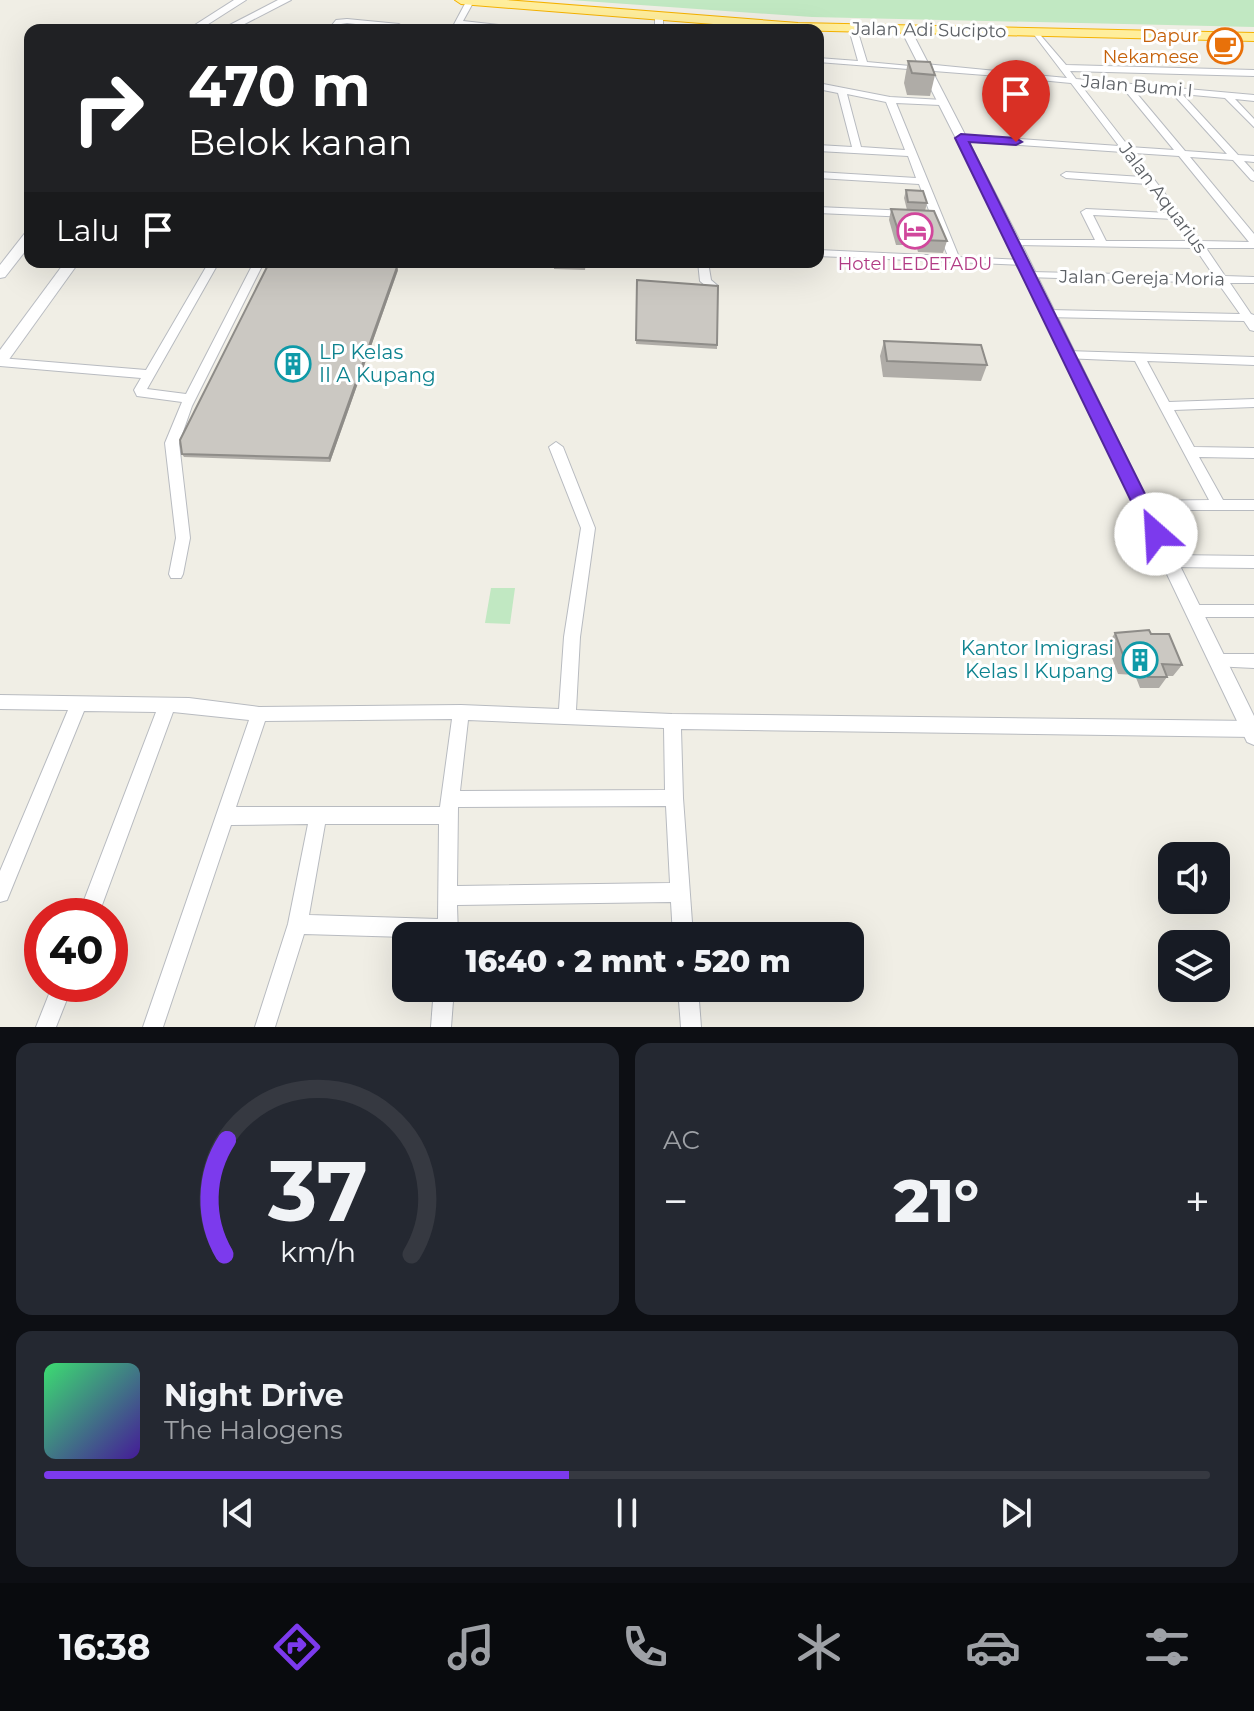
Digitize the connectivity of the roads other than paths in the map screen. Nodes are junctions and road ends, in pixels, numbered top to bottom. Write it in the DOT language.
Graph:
graph roads {
  1 [pos="241,0"];
  2 [pos="286,0"];
  3 [pos="461,0"];
  4 [pos="516,0"];
  5 [pos="470,1"];
  6 [pos="695,17"];
  7 [pos="659,23"];
  8 [pos="202,24"];
  9 [pos="236,24"];
  10 [pos="337,24"];
  11 [pos="378,24"];
  12 [pos="458,24"];
  13 [pos="742,24"];
  14 [pos="824,29"];
  15 [pos="853,29"];
  16 [pos="906,30"];
  17 [pos="1036,32"];
  18 [pos="1204,33"];
  19 [pos="1254,34"];
  20 [pos="824,61"];
  21 [pos="863,64"];
  22 [pos="1066,68"];
  23 [pos="926,69"];
  24 [pos="1000,72"];
  25 [pos="1254,73"];
  26 [pos="1075,81"];
  27 [pos="1126,86"];
  28 [pos="824,87"];
  29 [pos="1174,90"];
  30 [pos="842,91"];
  31 [pos="1227,95"];
  32 [pos="1254,98"];
  33 [pos="1015,99"];
  34 [pos="890,100"];
  35 [pos="940,102"];
  36 [pos="1254,124"];
  37 [pos="961,138"];
  38 [pos="824,148"];
  39 [pos="1125,149"];
  40 [pos="857,150"];
  41 [pos="911,153"];
  42 [pos="1183,154"];
  43 [pos="1234,158"];
  44 [pos="1254,159"];
  45 [pos="824,175"];
  46 [pos="1066,175"];
  47 [pos="1254,178"];
  48 [pos="923,181"];
  49 [pos="1150,181"];
  50 [pos="824,210"];
  51 [pos="1177,216"];
  52 [pos="937,217"];
  53 [pos="1015,243"];
  54 [pos="1102,243"];
  55 [pos="1254,243"];
  56 [pos="24,244"];
  57 [pos="1198,244"];
  58 [pos="824,253"];
  59 [pos="955,259"];
  60 [pos="68,268"];
  61 [pos="210,268"];
  62 [pos="256,268"];
  63 [pos="704,268"];
  64 [pos="1026,269"];
  65 [pos="0,274"];
  66 [pos="1222,280"];
  67 [pos="1254,280"];
  68 [pos="712,286"];
  69 [pos="1049,314"];
  70 [pos="1252,321"];
  71 [pos="1067,355"];
  72 [pos="1139,357"];
  73 [pos="1254,361"];
  74 [pos="0,362"];
  75 [pos="146,374"];
  76 [pos="189,399"];
  77 [pos="1254,403"];
  78 [pos="1165,406"];
  79 [pos="556,447"];
  80 [pos="1189,452"];
  81 [pos="1254,453"];
  82 [pos="1218,504"];
  83 [pos="1254,505"];
  84 [pos="1142,506"];
  85 [pos="1170,561"];
  86 [pos="1254,562"];
  87 [pos="176,574"];
  88 [pos="1194,611"];
  89 [pos="1254,611"];
  90 [pos="1219,661"];
  91 [pos="1254,661"];
  92 [pos="0,702"];
  93 [pos="79,703"];
  94 [pos="167,705"];
  95 [pos="461,712"];
  96 [pos="259,714"];
  97 [pos="567,715"];
  98 [pos="672,721"];
  99 [pos="1253,731"];
  100 [pos="674,798"];
  101 [pos="450,807"];
  102 [pos="226,816"];
  103 [pos="318,816"];
  104 [pos="680,892"];
  105 [pos="0,893"];
  106 [pos="447,896"];
  107 [pos="95,898"];
  108 [pos="448,922"];
  109 [pos="682,922"];
  110 [pos="298,924"];
  111 [pos="392,929"];
  112 [pos="56,1002"];
  113 [pos="443,1002"];
  114 [pos="689,1002"];
  115 [pos="46,1027"];
  116 [pos="153,1027"];
  117 [pos="265,1027"];
  118 [pos="441,1027"];
  119 [pos="691,1027"];
  1 -- 8 [label="main road"];
  2 -- 9 [label="main road"];
  3 -- 5 [label="highway, Jalan Adi Sucipto"];
  4 -- 6 [label="highway, Jalan Adi Sucipto"];
  5 -- 7 [label="highway, Jalan Adi Sucipto"];
  5 -- 12 [label="street"];
  6 -- 7 [label="highway, Jalan Adi Sucipto"];
  6 -- 13 [label="highway, Jalan Adi Sucipto"];
  6 -- 18 [label="highway, Jalan Adi Sucipto"];
  10 -- 11 [label="street"];
  14 -- 15 [label="highway, Jalan Adi Sucipto"];
  15 -- 16 [label="highway, Jalan Adi Sucipto"];
  15 -- 21 [label="street"];
  16 -- 17 [label="highway, Jalan Adi Sucipto"];
  16 -- 23 [label="street"];
  17 -- 18 [label="highway, Jalan Adi Sucipto"];
  17 -- 22 [label="street, Jalan Aquarius"];
  18 -- 19 [label="highway, Jalan Adi Sucipto"];
  20 -- 21 [label="street, Jalan Bumi I"];
  21 -- 23 [label="street, Jalan Bumi I"];
  22 -- 25 [label="street"];
  22 -- 26 [label="street, Jalan Aquarius"];
  23 -- 24 [label="street, Jalan Bumi I"];
  23 -- 35 [label="street"];
  24 -- 26 [label="street, Jalan Bumi I"];
  24 -- 33 [label="street"];
  26 -- 27 [label="street, Jalan Bumi I"];
  26 -- 39 [label="street, Jalan Aquarius"];
  27 -- 29 [label="street, Jalan Bumi I"];
  27 -- 42 [label="street"];
  28 -- 30 [label="street"];
  29 -- 31 [label="street, Jalan Bumi I"];
  29 -- 43 [label="street"];
  30 -- 34 [label="street"];
  30 -- 40 [label="street"];
  31 -- 32 [label="street, Jalan Bumi I"];
  31 -- 36 [label="street"];
  34 -- 35 [label="street"];
  34 -- 41 [label="street"];
  35 -- 37 [label="street"];
  37 -- 39 [label="street"];
  37 -- 53 [label="street"];
  38 -- 40 [label="street"];
  39 -- 42 [label="street"];
  39 -- 49 [label="street, Jalan Aquarius"];
  40 -- 41 [label="street"];
  41 -- 48 [label="street"];
  42 -- 43 [label="street"];
  42 -- 55 [label="street"];
  43 -- 44 [label="street"];
  43 -- 47 [label="street"];
  45 -- 48 [label="street"];
  46 -- 49 [label="street"];
  48 -- 52 [label="street"];
  49 -- 51 [label="street, Jalan Aquarius"];
  50 -- 52 [label="street"];
  51 -- 54 [label="street"];
  51 -- 57 [label="street, Jalan Aquarius"];
  52 -- 59 [label="street"];
  53 -- 54 [label="street"];
  53 -- 64 [label="street"];
  54 -- 57 [label="street"];
  55 -- 57 [label="street"];
  56 -- 65 [label="main road"];
  57 -- 66 [label="street, Jalan Aquarius"];
  58 -- 59 [label="street, Jalan Gereja Moria"];
  59 -- 64 [label="street, Jalan Gereja Moria"];
  60 -- 74 [label="main road"];
  61 -- 75 [label="street"];
  62 -- 76 [label="street"];
  63 -- 68 [label="street"];
  64 -- 66 [label="street, Jalan Gereja Moria"];
  64 -- 69 [label="street"];
  66 -- 67 [label="street, Jalan Gereja Moria"];
  66 -- 70 [label="street, Jalan Aquarius"];
  69 -- 70 [label="street"];
  69 -- 71 [label="street"];
  71 -- 72 [label="street"];
  71 -- 84 [label="street"];
  72 -- 73 [label="street"];
  72 -- 78 [label="street"];
  74 -- 75 [label="street"];
  75 -- 76 [label="street"];
  76 -- 87 [label="street"];
  77 -- 78 [label="street"];
  78 -- 80 [label="street"];
  79 -- 97 [label="street"];
  80 -- 81 [label="street"];
  80 -- 82 [label="street"];
  82 -- 83 [label="street"];
  82 -- 84 [label="street"];
  84 -- 85 [label="street"];
  85 -- 86 [label="street"];
  85 -- 88 [label="street"];
  88 -- 89 [label="street"];
  88 -- 90 [label="street"];
  90 -- 91 [label="street"];
  90 -- 99 [label="street"];
  92 -- 93 [label="street"];
  93 -- 94 [label="street"];
  93 -- 105 [label="street"];
  94 -- 96 [label="street"];
  94 -- 107 [label="street"];
  95 -- 96 [label="street"];
  95 -- 97 [label="street"];
  95 -- 101 [label="street"];
  96 -- 102 [label="street"];
  97 -- 98 [label="street"];
  98 -- 99 [label="street"];
  98 -- 100 [label="street"];
  100 -- 101 [label="street"];
  100 -- 104 [label="street"];
  101 -- 103 [label="street"];
  101 -- 106 [label="street"];
  102 -- 103 [label="street"];
  102 -- 116 [label="street"];
  103 -- 110 [label="street"];
  104 -- 106 [label="street"];
  104 -- 109 [label="street"];
  106 -- 108 [label="street"];
  110 -- 111 [label="street"];
  110 -- 117 [label="street"];
  112 -- 115 [label="street"];
  113 -- 118 [label="street"];
  114 -- 119 [label="street"];
}
